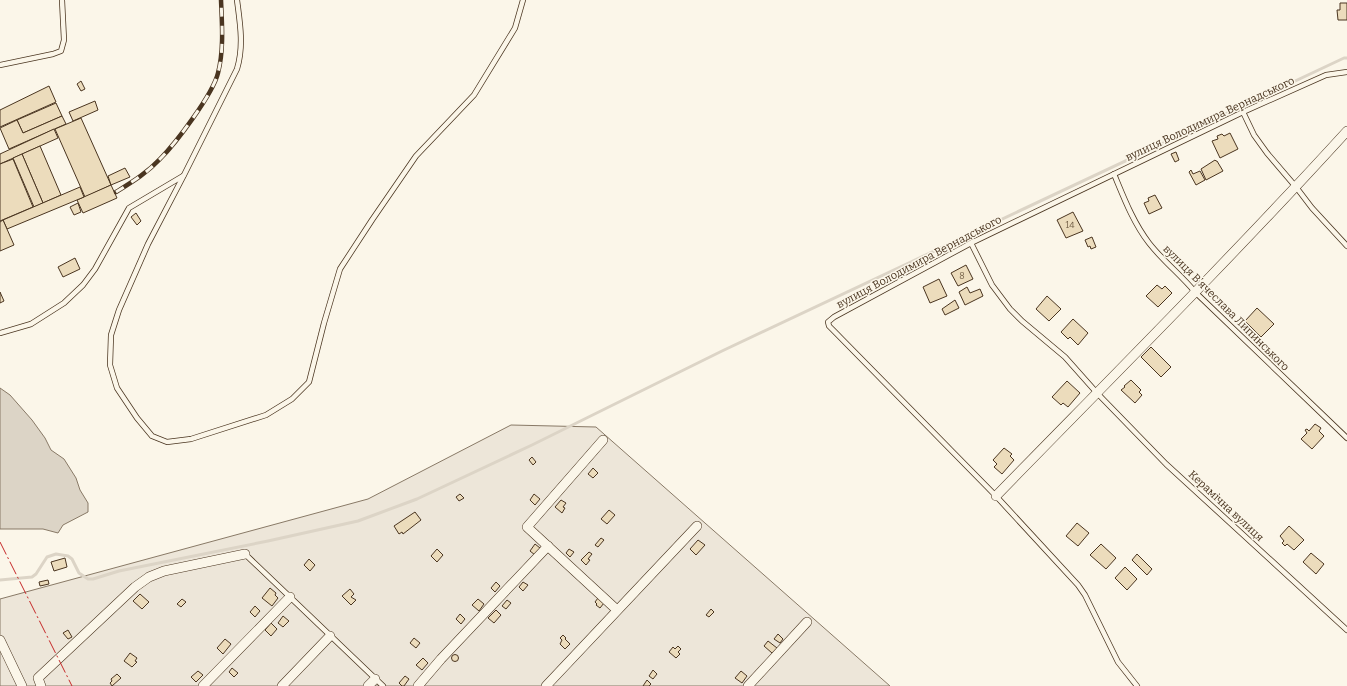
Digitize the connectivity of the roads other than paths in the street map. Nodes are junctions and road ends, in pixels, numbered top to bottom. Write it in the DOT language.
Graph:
graph roads {
  1 [pos="62,0"];
  2 [pos="237,0"];
  3 [pos="523,0"];
  4 [pos="0,65"];
  5 [pos="1347,72"];
  6 [pos="1242,112"];
  7 [pos="1347,131"];
  8 [pos="1114,174"];
  9 [pos="184,175"];
  10 [pos="1296,187"];
  11 [pos="971,243"];
  12 [pos="1347,246"];
  13 [pos="1196,292"];
  14 [pos="0,333"];
  15 [pos="1097,393"];
  16 [pos="1347,438"];
  17 [pos="603,440"];
  18 [pos="996,496"];
  19 [pos="697,526"];
  20 [pos="548,546"];
  21 [pos="245,554"];
  22 [pos="290,597"];
  23 [pos="617,610"];
  24 [pos="807,622"];
  25 [pos="1347,630"];
  26 [pos="330,636"];
  27 [pos="0,640"];
  28 [pos="375,679"];
  29 [pos="22,686"];
  30 [pos="41,686"];
  31 [pos="203,686"];
  32 [pos="282,686"];
  33 [pos="368,686"];
  34 [pos="383,686"];
  35 [pos="418,686"];
  36 [pos="546,686"];
  37 [pos="748,686"];
  38 [pos="1138,686"];
  1 -- 4 [label="lane"];
  2 -- 9 [label="lane"];
  3 -- 9 [label="lane"];
  5 -- 6 [label="lane, вулиця Володимира Вернадського"];
  6 -- 8 [label="lane, вулиця Володимира Вернадського"];
  6 -- 10 [label="lane"];
  7 -- 10 [label="street"];
  8 -- 11 [label="lane, вулиця Володимира Вернадського"];
  8 -- 13 [label="lane, вулиця Вʼячеслава Липинського"];
  9 -- 14 [label="lane"];
  10 -- 12 [label="lane"];
  10 -- 13 [label="street"];
  11 -- 15 [label="lane, Керамічна вулиця"];
  11 -- 18 [label="lane, вулиця Володимира Вернадського"];
  13 -- 15 [label="street"];
  13 -- 16 [label="lane, вулиця Вʼячеслава Липинського"];
  15 -- 18 [label="street"];
  15 -- 25 [label="lane, Керамічна вулиця"];
  17 -- 20 [label="street"];
  18 -- 38 [label="lane, вулиця Володимира Вернадського"];
  19 -- 23 [label="street"];
  20 -- 23 [label="street"];
  20 -- 35 [label="street"];
  21 -- 22 [label="lane"];
  21 -- 30 [label="street"];
  22 -- 26 [label="lane"];
  22 -- 31 [label="street"];
  23 -- 36 [label="street"];
  24 -- 37 [label="street"];
  26 -- 28 [label="lane"];
  26 -- 32 [label="street"];
  27 -- 29 [label="street"];
  28 -- 33 [label="street"];
  28 -- 34 [label="lane"];
}
